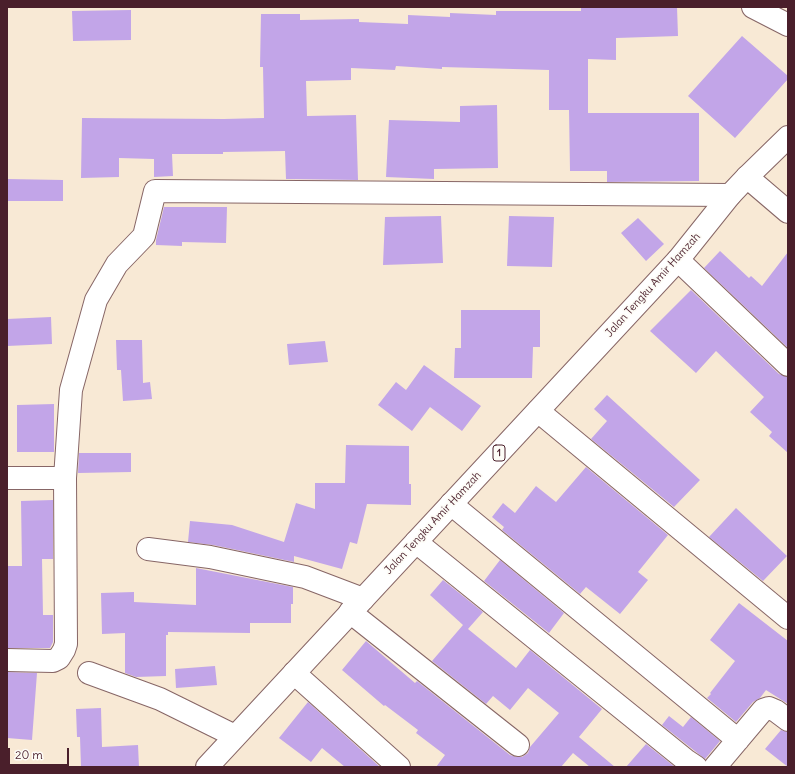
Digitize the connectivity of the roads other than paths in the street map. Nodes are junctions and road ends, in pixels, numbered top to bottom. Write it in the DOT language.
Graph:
graph roads {
  1 [pos="753,7"];
  2 [pos="788,25"];
  3 [pos="788,137"];
  4 [pos="747,177"];
  5 [pos="730,195"];
  6 [pos="788,212"];
  7 [pos="678,260"];
  8 [pos="788,365"];
  9 [pos="538,411"];
  10 [pos="7,478"];
  11 [pos="65,478"];
  12 [pos="451,504"];
  13 [pos="416,542"];
  14 [pos="148,549"];
  15 [pos="357,606"];
  16 [pos="788,618"];
  17 [pos="7,660"];
  18 [pos="90,673"];
  19 [pos="294,673"];
  20 [pos="788,720"];
  21 [pos="236,736"];
  22 [pos="738,740"];
  23 [pos="518,745"];
  24 [pos="207,767"];
  25 [pos="399,767"];
  26 [pos="696,767"];
  27 [pos="715,767"];
  1 -- 2 [label="street"];
  3 -- 4 [label="street, Jalan Tengku Amir Hamzah / 1"];
  4 -- 5 [label="street, Jalan Tengku Amir Hamzah / 1"];
  4 -- 6 [label="street"];
  5 -- 7 [label="street, Jalan Tengku Amir Hamzah / 1"];
  5 -- 11 [label="street"];
  7 -- 8 [label="street"];
  7 -- 9 [label="street, Jalan Tengku Amir Hamzah / 1"];
  9 -- 12 [label="street, Jalan Tengku Amir Hamzah / 1"];
  9 -- 16 [label="street"];
  10 -- 11 [label="street"];
  11 -- 17 [label="street"];
  12 -- 13 [label="street, Jalan Tengku Amir Hamzah / 1"];
  12 -- 22 [label="street"];
  13 -- 15 [label="street, Jalan Tengku Amir Hamzah / 1"];
  13 -- 26 [label="street"];
  14 -- 15 [label="street"];
  15 -- 19 [label="street, Jalan Tengku Amir Hamzah / 1"];
  15 -- 23 [label="street"];
  18 -- 21 [label="street"];
  19 -- 21 [label="street, Jalan Tengku Amir Hamzah / 1"];
  19 -- 25 [label="street"];
  20 -- 22 [label="street"];
  21 -- 24 [label="street, Jalan Tengku Amir Hamzah / 1"];
  22 -- 27 [label="street"];
}
